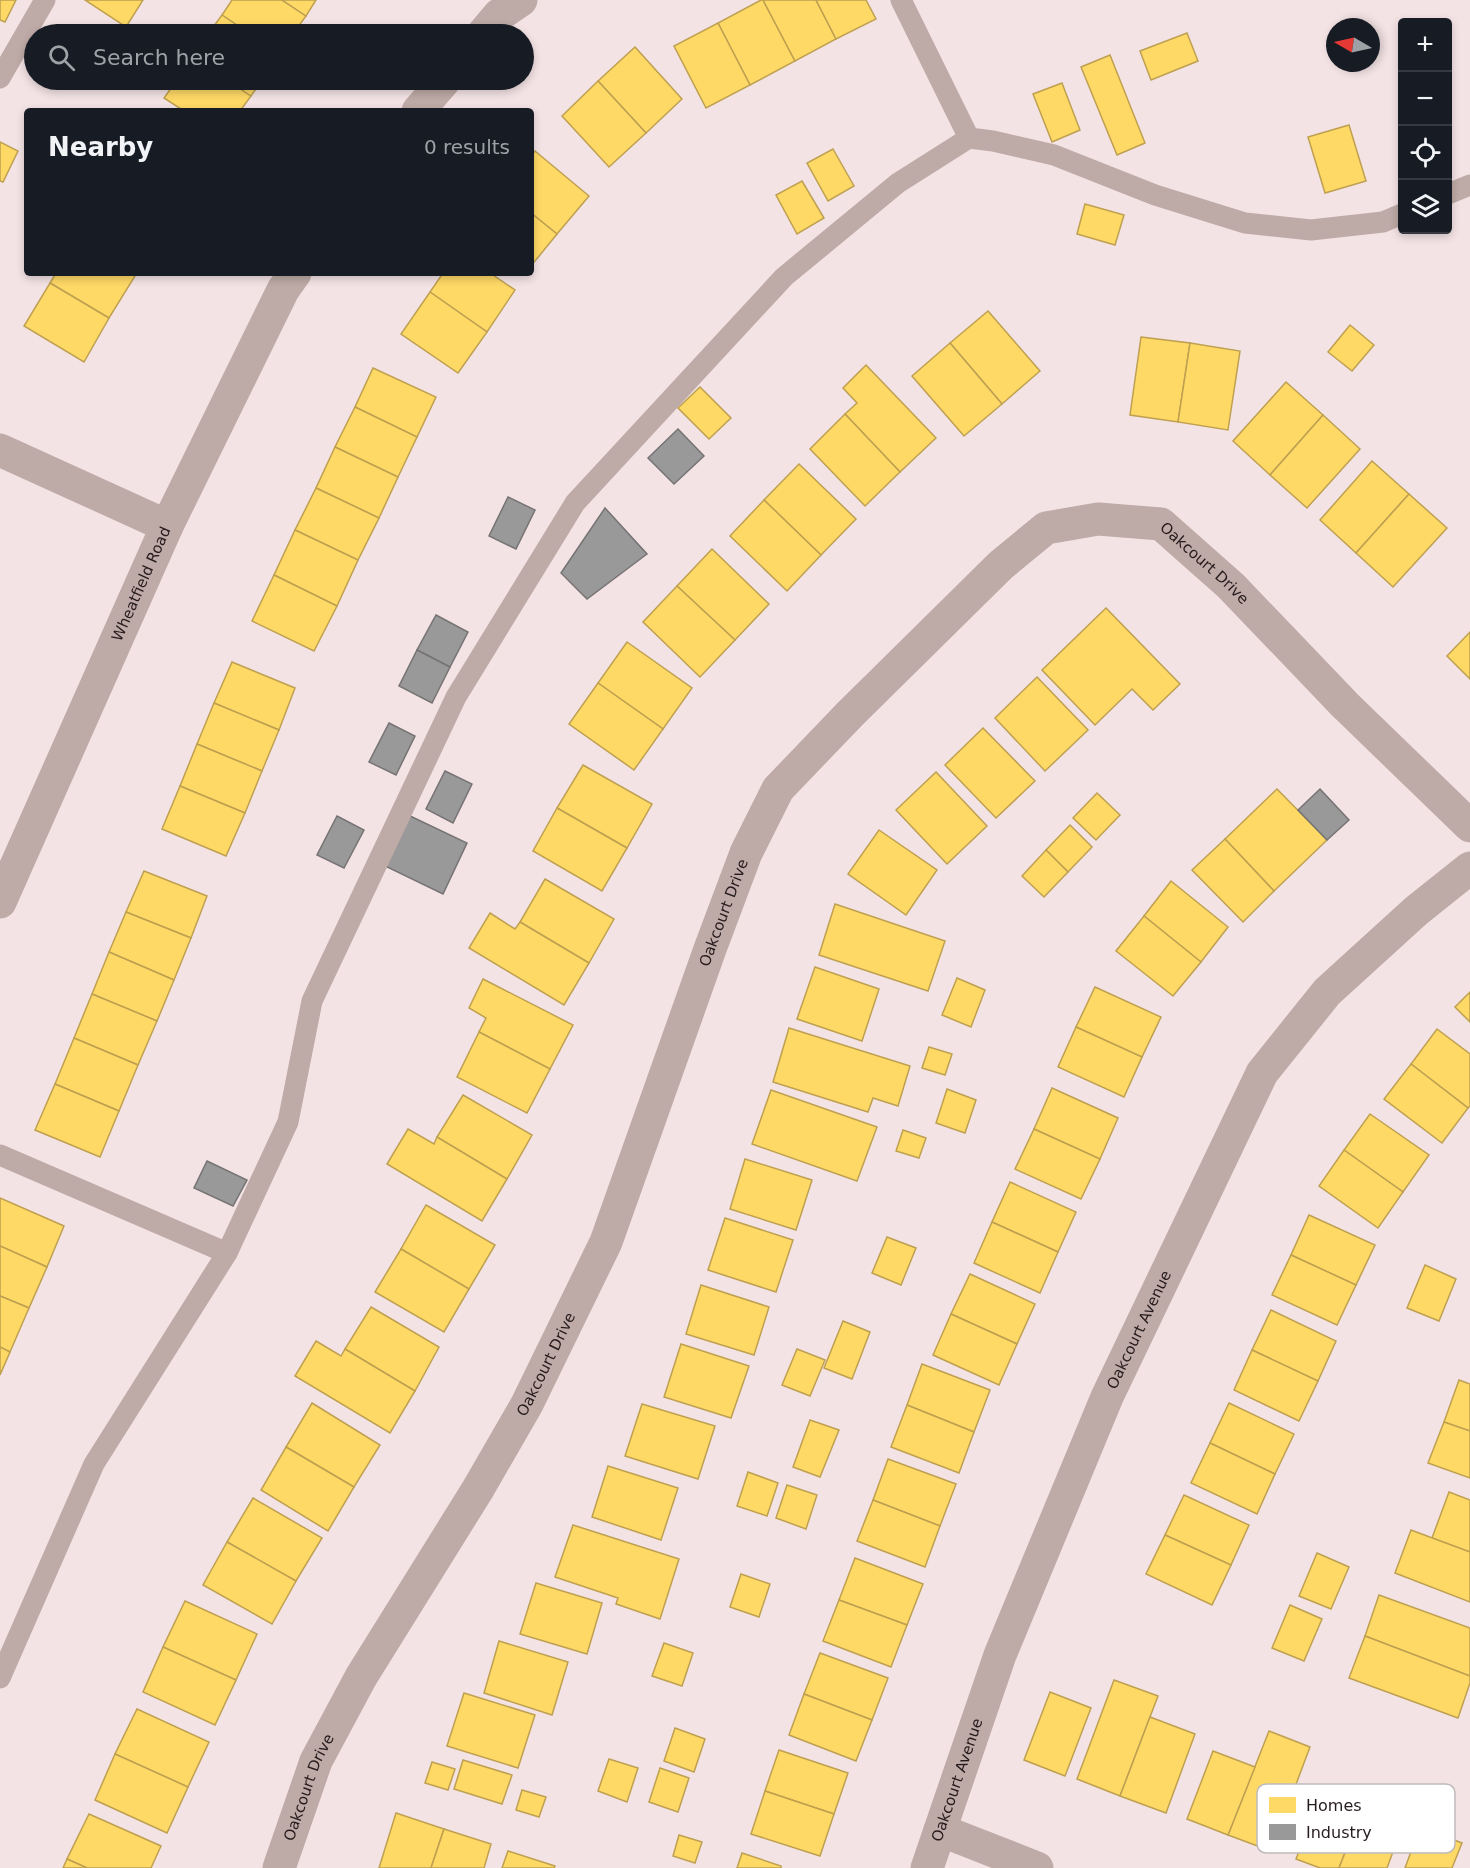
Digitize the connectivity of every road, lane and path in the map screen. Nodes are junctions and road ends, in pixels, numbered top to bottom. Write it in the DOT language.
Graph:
graph roads {
  1 [pos="45,0"];
  2 [pos="521,0"];
  3 [pos="901,0"];
  4 [pos="31,24"];
  5 [pos="491,24"];
  6 [pos="24,36"];
  7 [pos="0,78"];
  8 [pos="436,90"];
  9 [pos="421,108"];
  10 [pos="969,138"];
  11 [pos="1470,184"];
  12 [pos="1452,192"];
  13 [pos="1398,216"];
  14 [pos="293,276"];
  15 [pos="0,450"];
  16 [pos="167,526"];
  17 [pos="1470,826"];
  18 [pos="1470,868"];
  19 [pos="0,903"];
  20 [pos="0,1155"];
  21 [pos="227,1253"];
  22 [pos="0,1678"];
  23 [pos="940,1830"];
  24 [pos="279,1868"];
  25 [pos="927,1868"];
  26 [pos="1037,1868"];
  1 -- 4 [label="lane"];
  2 -- 5 [label="street"];
  3 -- 10 [label="lane"];
  6 -- 7 [label="lane"];
  8 -- 9 [label="street"];
  10 -- 13 [label="lane"];
  10 -- 21 [label="lane"];
  11 -- 12 [label="lane"];
  14 -- 16 [label="street, Wheatfield Road"];
  15 -- 16 [label="street"];
  16 -- 19 [label="street, Wheatfield Road"];
  17 -- 24 [label="street, Oakcourt Drive"];
  18 -- 23 [label="street, Oakcourt Avenue"];
  20 -- 21 [label="lane"];
  21 -- 22 [label="lane"];
  23 -- 25 [label="street, Oakcourt Avenue"];
  23 -- 26 [label="street"];
}
